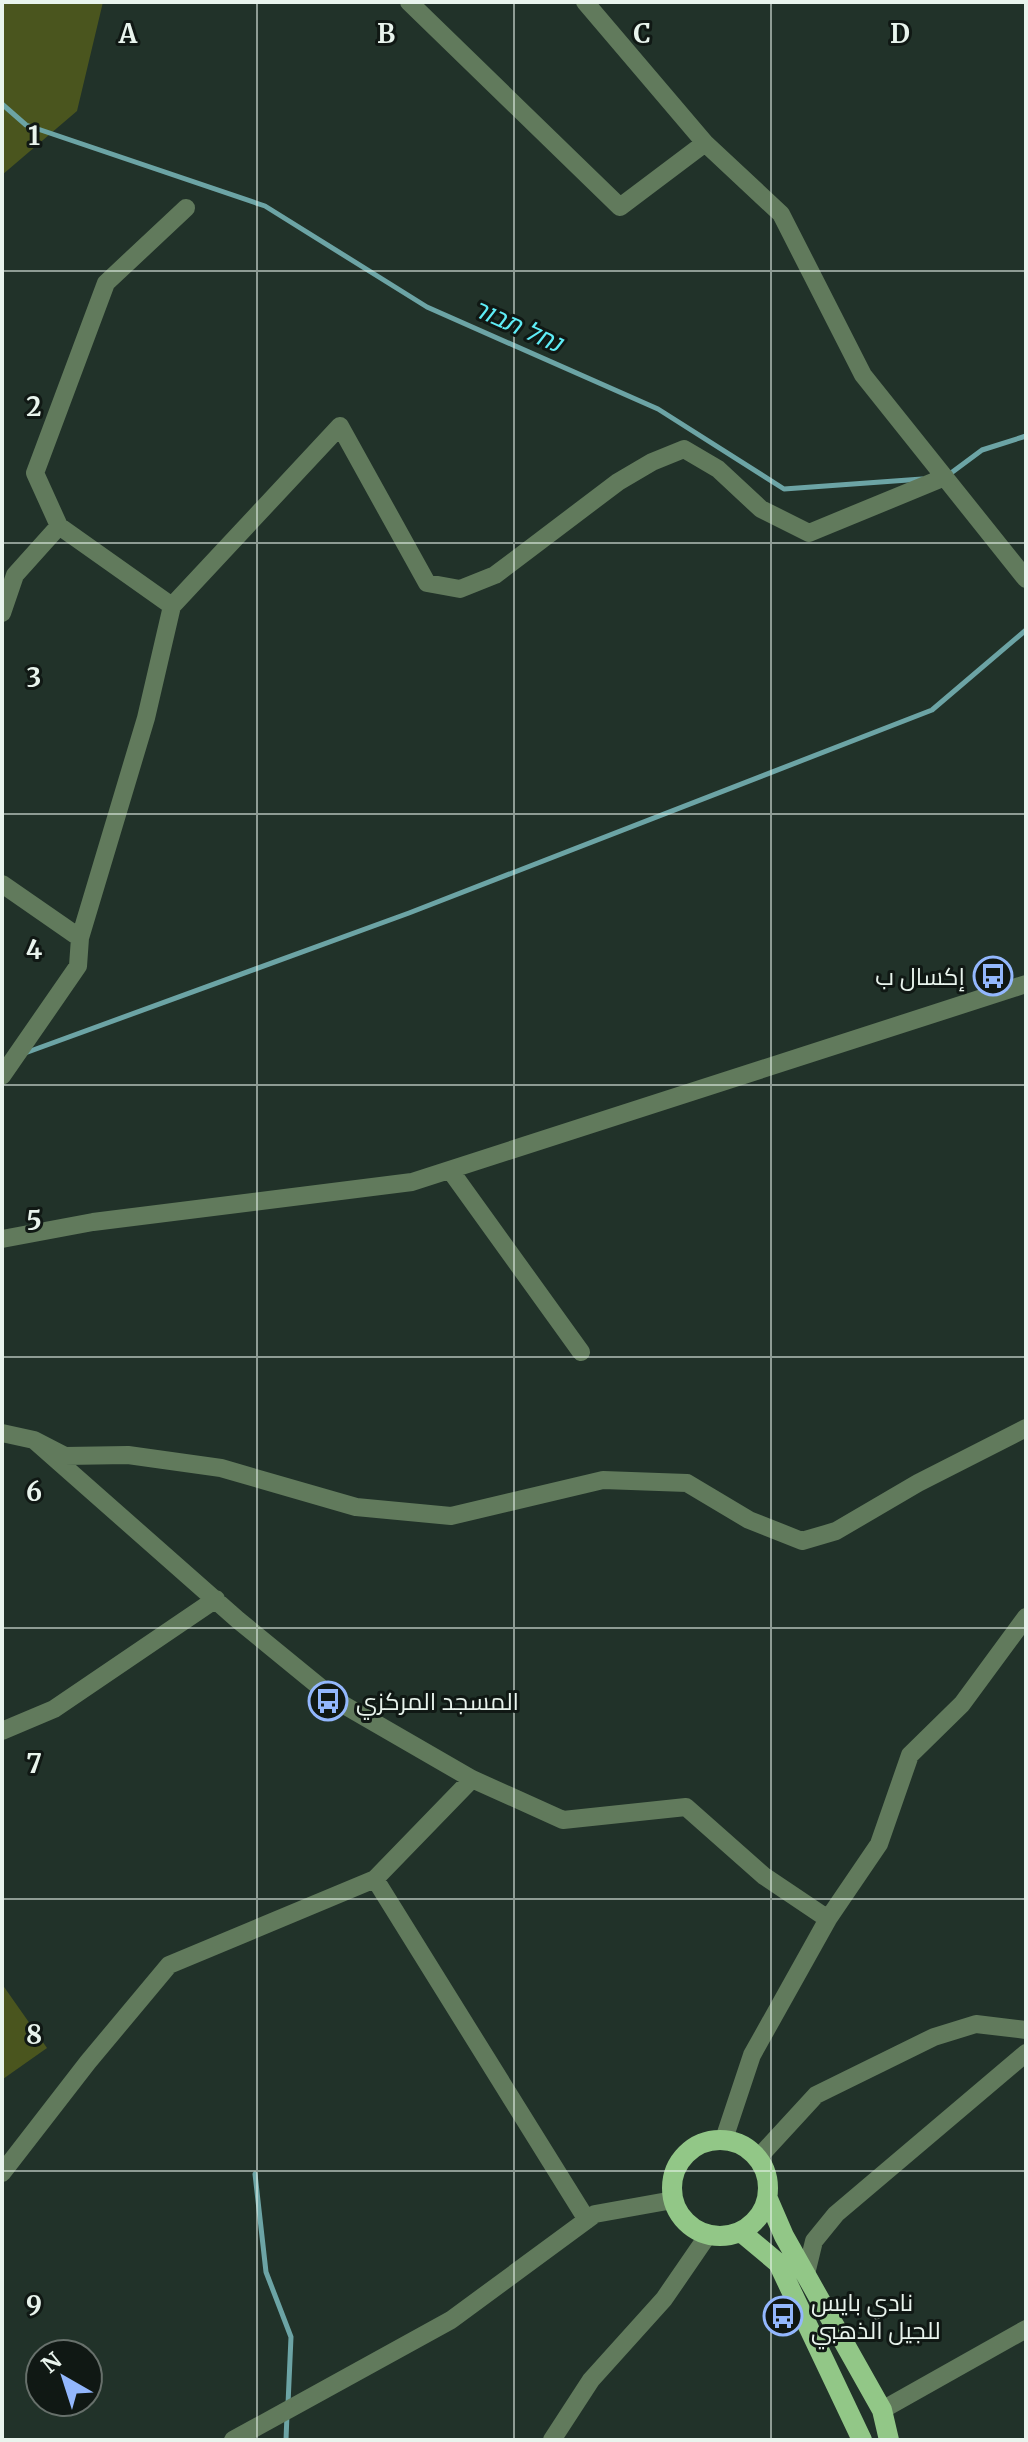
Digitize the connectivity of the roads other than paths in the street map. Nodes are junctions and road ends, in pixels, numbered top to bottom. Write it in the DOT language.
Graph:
graph roads {
  1 [pos="409,2"];
  2 [pos="585,2"];
  3 [pos="705,143"];
  4 [pos="186,208"];
  5 [pos="945,477"];
  6 [pos="59,526"];
  7 [pos="1026,579"];
  8 [pos="172,606"];
  9 [pos="2,613"];
  10 [pos="2,884"];
  11 [pos="80,938"];
  12 [pos="1026,984"];
  13 [pos="2,1076"];
  14 [pos="450,1170"];
  15 [pos="2,1239"];
  16 [pos="581,1352"];
  17 [pos="1026,1428"];
  18 [pos="2,1433"];
  19 [pos="34,1440"];
  20 [pos="216,1599"];
  21 [pos="1026,1617"];
  22 [pos="2,1731"];
  23 [pos="472,1779"];
  24 [pos="375,1879"];
  25 [pos="828,1919"];
  26 [pos="1026,2030"];
  27 [pos="1026,2053"];
  28 [pos="724,2139"];
  29 [pos="759,2157"];
  30 [pos="2,2173"];
  31 [pos="768,2199"];
  32 [pos="673,2200"];
  33 [pos="587,2220"];
  34 [pos="741,2232"];
  35 [pos="708,2235"];
  36 [pos="806,2274"];
  37 [pos="1026,2329"];
  38 [pos="882,2410"];
  39 [pos="233,2440"];
  40 [pos="552,2440"];
  41 [pos="862,2440"];
  42 [pos="889,2440"];
  1 -- 3 [label="street"];
  2 -- 3 [label="street"];
  3 -- 5 [label="street"];
  4 -- 6 [label="street"];
  5 -- 7 [label="street"];
  5 -- 8 [label="street"];
  6 -- 8 [label="street"];
  6 -- 9 [label="street"];
  8 -- 11 [label="street"];
  10 -- 11 [label="street"];
  11 -- 13 [label="street"];
  12 -- 14 [label="street"];
  14 -- 15 [label="street"];
  14 -- 16 [label="street"];
  17 -- 19 [label="street"];
  18 -- 19 [label="street"];
  19 -- 20 [label="street"];
  20 -- 22 [label="street"];
  20 -- 23 [label="street"];
  21 -- 25 [label="street"];
  23 -- 24 [label="street"];
  23 -- 25 [label="street"];
  24 -- 30 [label="street"];
  24 -- 33 [label="street"];
  25 -- 28 [label="street"];
  26 -- 29 [label="street"];
  27 -- 36 [label="street"];
  28 -- 29 [label="main road"];
  28 -- 32 [label="main road"];
  29 -- 31 [label="main road"];
  31 -- 34 [label="main road"];
  31 -- 36 [label="main road"];
  32 -- 33 [label="street"];
  32 -- 35 [label="main road"];
  33 -- 39 [label="street"];
  34 -- 35 [label="main road"];
  34 -- 41 [label="main road"];
  35 -- 40 [label="street"];
  36 -- 38 [label="main road"];
  37 -- 38 [label="street"];
  38 -- 42 [label="main road"];
}
